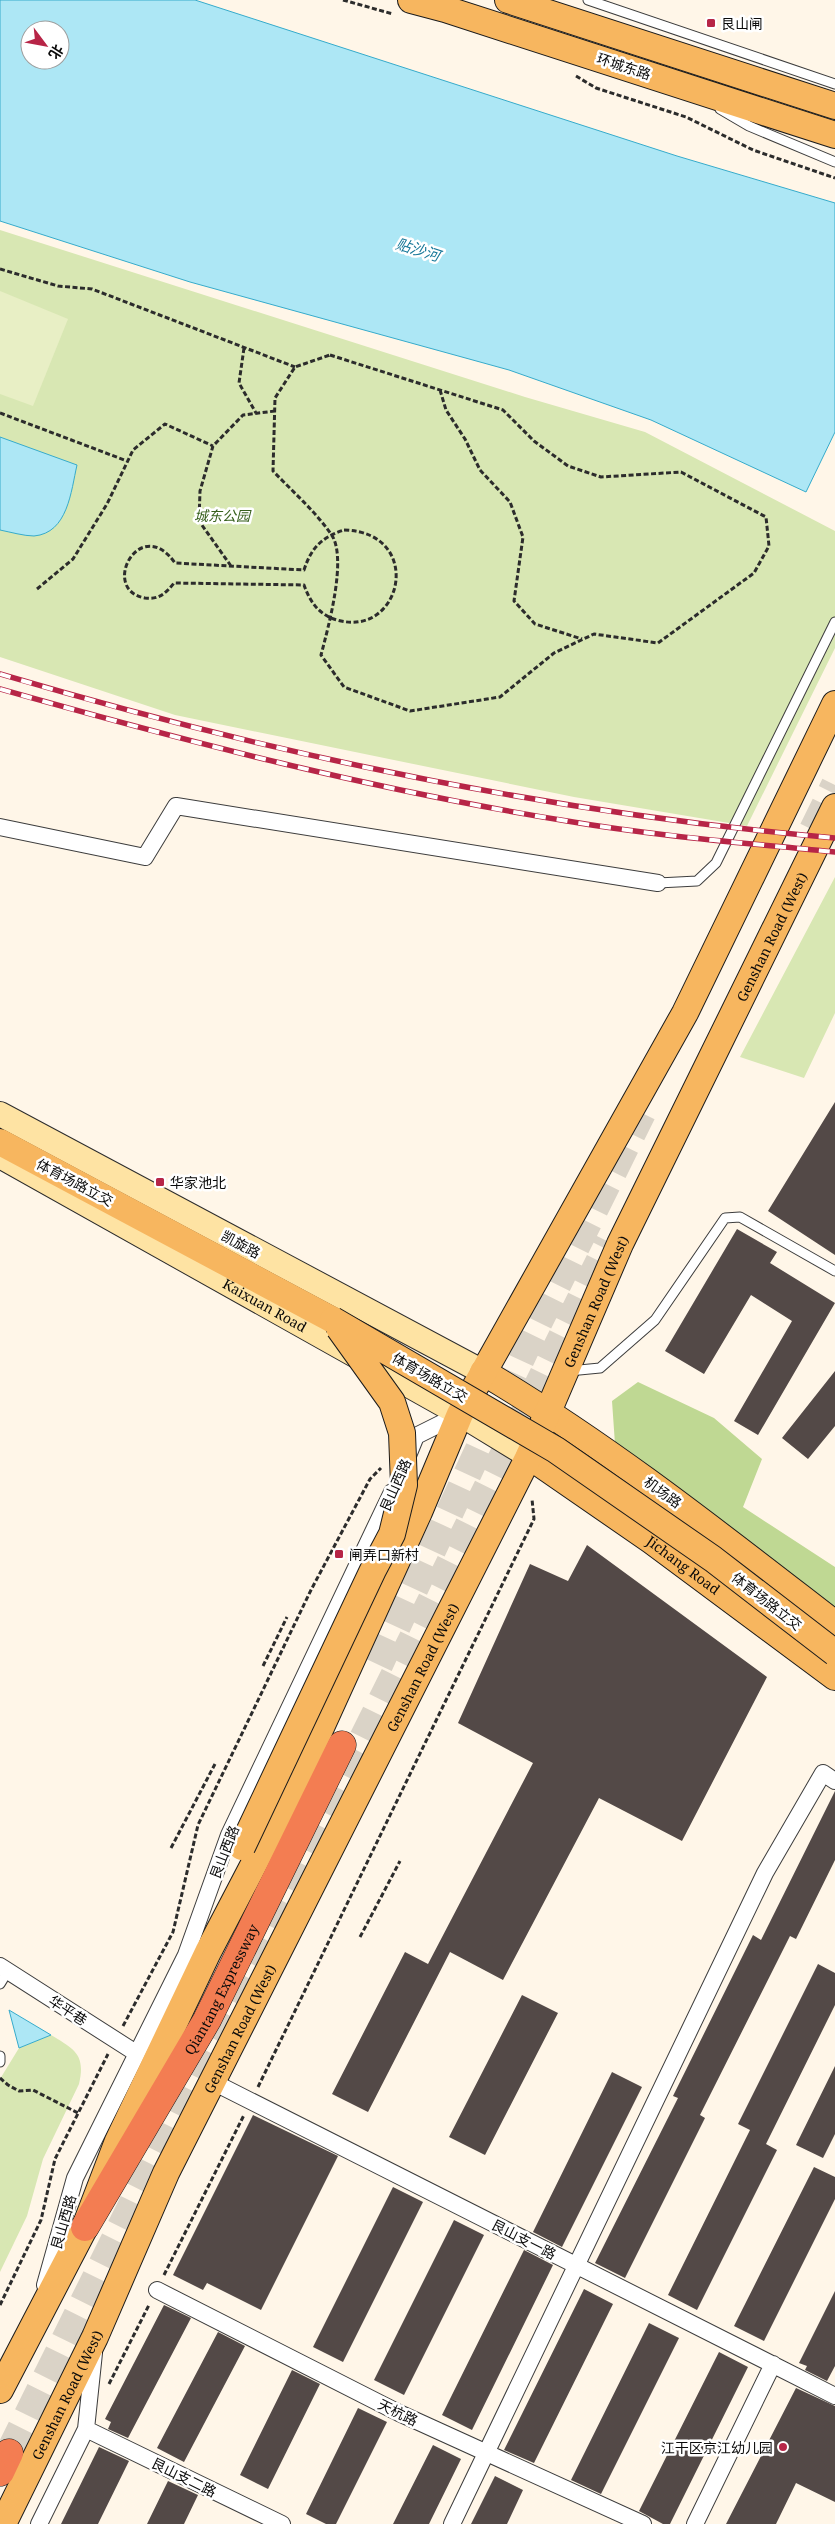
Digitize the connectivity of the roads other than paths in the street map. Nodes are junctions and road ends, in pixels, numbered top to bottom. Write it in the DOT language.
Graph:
graph roads {
  1 [pos="508,0"];
  2 [pos="588,0"];
  3 [pos="438,3"];
  4 [pos="406,8"];
  5 [pos="675,82"];
  6 [pos="835,84"];
  7 [pos="835,106"];
  8 [pos="835,135"];
  9 [pos="835,162"];
  10 [pos="835,622"];
  11 [pos="835,704"];
  12 [pos="835,807"];
  13 [pos="0,827"];
  14 [pos="658,884"];
  15 [pos="0,1114"];
  16 [pos="0,1142"];
  17 [pos="0,1156"];
  18 [pos="835,1271"];
  19 [pos="333,1320"];
  20 [pos="565,1371"];
  21 [pos="483,1372"];
  22 [pos="547,1411"];
  23 [pos="460,1414"];
  24 [pos="529,1456"];
  25 [pos="835,1624"];
  26 [pos="835,1653"];
  27 [pos="835,1677"];
  28 [pos="342,1745"];
  29 [pos="835,1781"];
  30 [pos="208,1952"];
  31 [pos="3,1974"];
  32 [pos="136,2053"];
  33 [pos="0,2056"];
  34 [pos="0,2062"];
  35 [pos="213,2082"];
  36 [pos="85,2227"];
  37 [pos="577,2265"];
  38 [pos="157,2290"];
  39 [pos="35,2321"];
  40 [pos="95,2337"];
  41 [pos="773,2364"];
  42 [pos="0,2390"];
  43 [pos="835,2396"];
  44 [pos="86,2429"];
  45 [pos="486,2453"];
  46 [pos="3,2524"];
  47 [pos="39,2524"];
  48 [pos="282,2524"];
  49 [pos="452,2524"];
  50 [pos="643,2524"];
  51 [pos="696,2524"];
  1 -- 7 [label="main road, 环城东路"];
  2 -- 6 [label="lane"];
  3 -- 4 [label="main road, 环城东路"];
  3 -- 5 [label="main road, 环城东路"];
  5 -- 8 [label="main road, 环城东路"];
  5 -- 9 [label="lane"];
  10 -- 14 [label="lane"];
  11 -- 21 [label="main road"];
  12 -- 20 [label="main road, Genshan Road (West)"];
  13 -- 14 [label="street"];
  15 -- 21 [label="main road, 凯旋路"];
  16 -- 19 [label="main road, 体育场路立交"];
  17 -- 23 [label="main road, Kaixuan Road"];
  18 -- 20 [label="lane"];
  19 -- 26 [label="main road, 体育场路立交, bridge"];
  19 -- 30 [label="main road, bridge"];
  20 -- 22 [label="main road, Genshan Road (West)"];
  21 -- 22 [label="main road, 机场路"];
  21 -- 23 [label="main road"];
  22 -- 24 [label="main road, Genshan Road (West)"];
  22 -- 25 [label="main road, 机场路"];
  23 -- 24 [label="main road, Kaixuan Road"];
  23 -- 30 [label="main road"];
  23 -- 32 [label="street, 艮山西路"];
  24 -- 27 [label="main road, Jichang Road"];
  24 -- 35 [label="main road, Genshan Road (West)"];
  28 -- 36 [label="highway, Qiantang Expressway"];
  29 -- 37 [label="street"];
  30 -- 36 [label="main road"];
  31 -- 32 [label="street, 华平巷"];
  32 -- 39 [label="street, 艮山西路"];
  33 -- 34 [label="lane"];
  35 -- 37 [label="street, 艮山支一路"];
  35 -- 40 [label="main road, Genshan Road (West)"];
  36 -- 39 [label="main road"];
  37 -- 41 [label="street, 艮山支一路"];
  37 -- 45 [label="street"];
  38 -- 45 [label="street, 天杭路"];
  39 -- 42 [label="main road"];
  40 -- 44 [label="street"];
  40 -- 46 [label="main road, Genshan Road (West)"];
  41 -- 43 [label="street, 艮山支一路"];
  41 -- 51 [label="street"];
  44 -- 47 [label="street"];
  44 -- 48 [label="street, 艮山支二路"];
  45 -- 49 [label="street"];
  45 -- 50 [label="street, 天杭路"];
}
